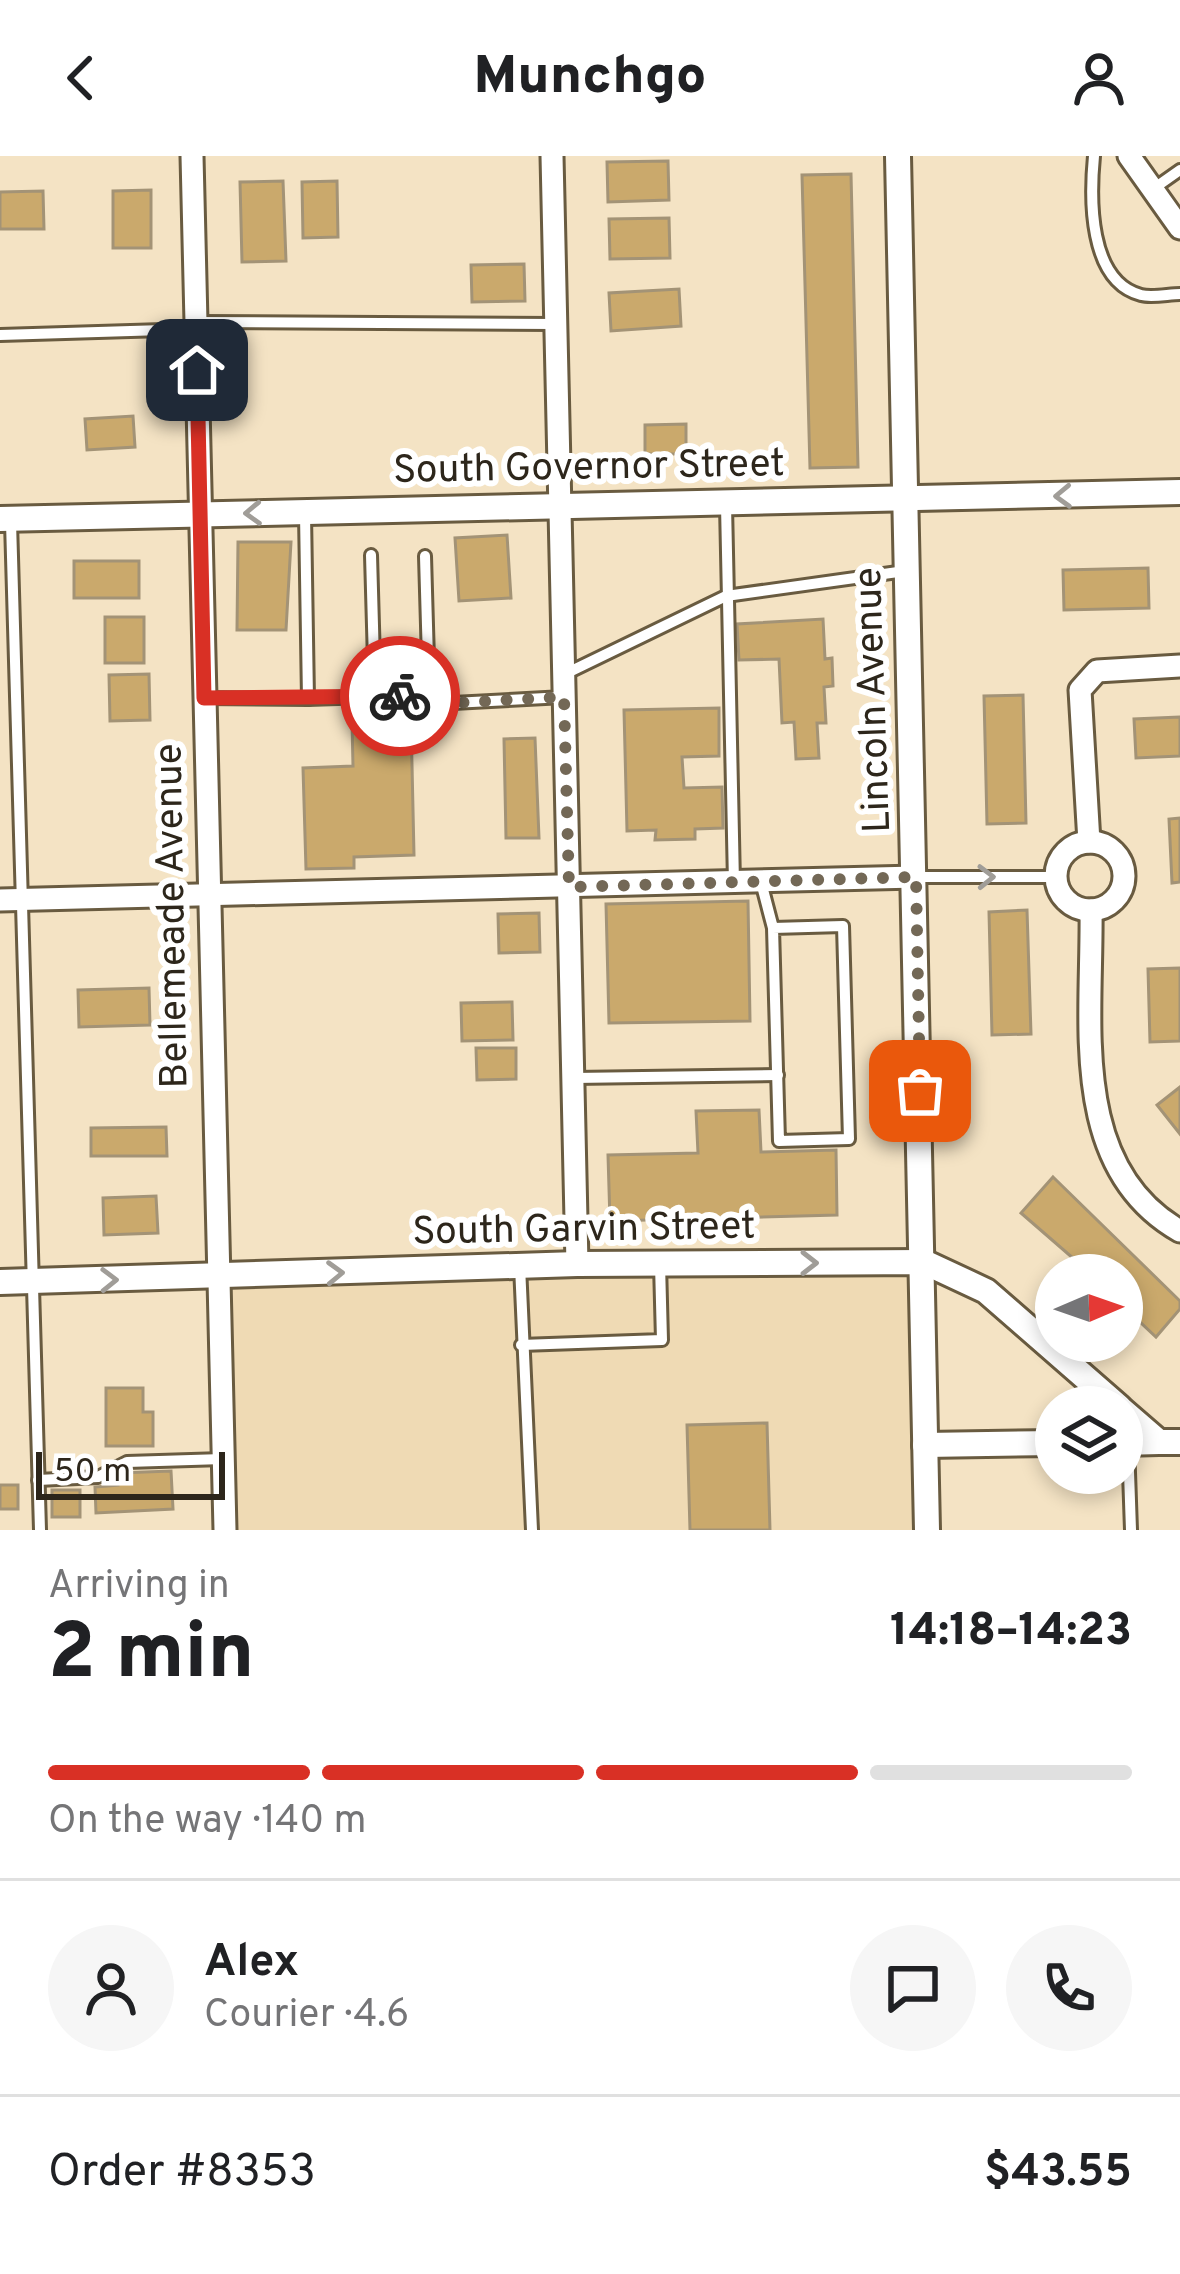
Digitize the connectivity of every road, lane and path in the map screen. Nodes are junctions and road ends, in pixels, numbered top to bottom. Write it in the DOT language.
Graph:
graph roads {
  1 [pos="192,156"];
  2 [pos="552,156"];
  3 [pos="898,156"];
  4 [pos="1094,156"];
  5 [pos="1129,156"];
  6 [pos="1180,170"];
  7 [pos="1153,189"];
  8 [pos="1180,228"];
  9 [pos="1180,294"];
  10 [pos="555,324"];
  11 [pos="196,326"];
  12 [pos="0,335"];
  13 [pos="1180,493"];
  14 [pos="906,500"];
  15 [pos="726,502"];
  16 [pos="559,504"];
  17 [pos="305,511"];
  18 [pos="200,514"];
  19 [pos="5,519"];
  20 [pos="371,555"];
  21 [pos="424,556"];
  22 [pos="908,571"];
  23 [pos="725,596"];
  24 [pos="1180,666"];
  25 [pos="564,686"];
  26 [pos="429,695"];
  27 [pos="375,697"];
  28 [pos="204,698"];
  29 [pos="308,699"];
  30 [pos="1089,842"];
  31 [pos="916,877"];
  32 [pos="1056,877"];
  33 [pos="761,882"];
  34 [pos="734,883"];
  35 [pos="569,887"];
  36 [pos="209,894"];
  37 [pos="12,899"];
  38 [pos="1091,910"];
  39 [pos="773,928"];
  40 [pos="778,1075"];
  41 [pos="574,1078"];
  42 [pos="1180,1231"];
  43 [pos="924,1262"];
  44 [pos="578,1264"];
  45 [pos="660,1264"];
  46 [pos="520,1266"];
  47 [pos="218,1277"];
  48 [pos="0,1282"];
  49 [pos="33,1282"];
  50 [pos="521,1345"];
  51 [pos="1095,1386"];
  52 [pos="1143,1424"];
  53 [pos="1169,1442"];
  54 [pos="925,1444"];
  55 [pos="1035,1444"];
  56 [pos="223,1459"];
  57 [pos="38,1480"];
  58 [pos="1129,1494"];
  59 [pos="40,1530"];
  60 [pos="225,1530"];
  61 [pos="532,1530"];
  62 [pos="927,1530"];
  63 [pos="1131,1530"];
  1 -- 11 [label="street, Bellemeade Avenue"];
  2 -- 10 [label="street"];
  3 -- 14 [label="street, Lincoln Avenue"];
  4 -- 9 [label="lane"];
  5 -- 7 [label="street"];
  6 -- 7 [label="lane"];
  7 -- 8 [label="street"];
  10 -- 11 [label="lane"];
  10 -- 16 [label="street"];
  11 -- 12 [label="lane"];
  11 -- 18 [label="street, Bellemeade Avenue"];
  13 -- 14 [label="street, South Governor Street, one-way"];
  14 -- 15 [label="street, South Governor Street"];
  14 -- 22 [label="street, Lincoln Avenue"];
  15 -- 16 [label="street, South Governor Street"];
  15 -- 23 [label="lane"];
  16 -- 17 [label="street, South Governor Street"];
  16 -- 25 [label="street"];
  17 -- 18 [label="street, South Governor Street, one-way"];
  17 -- 29 [label="lane"];
  18 -- 19 [label="street, South Governor Street"];
  18 -- 28 [label="street, Bellemeade Avenue"];
  19 -- 37 [label="lane"];
  20 -- 27 [label="lane"];
  21 -- 26 [label="lane"];
  22 -- 23 [label="lane"];
  22 -- 31 [label="street, Lincoln Avenue"];
  23 -- 25 [label="lane"];
  23 -- 34 [label="lane"];
  24 -- 30 [label="street"];
  25 -- 26 [label="lane"];
  25 -- 35 [label="street"];
  26 -- 27 [label="lane"];
  27 -- 29 [label="lane"];
  28 -- 29 [label="lane"];
  28 -- 36 [label="street, Bellemeade Avenue"];
  30 -- 32 [label="street"];
  30 -- 38 [label="street"];
  31 -- 32 [label="lane, one-way"];
  31 -- 33 [label="street"];
  31 -- 43 [label="street, Lincoln Avenue"];
  32 -- 38 [label="street"];
  33 -- 34 [label="street"];
  33 -- 39 [label="lane"];
  34 -- 35 [label="street"];
  35 -- 36 [label="street"];
  35 -- 41 [label="street"];
  36 -- 37 [label="street"];
  36 -- 47 [label="street, Bellemeade Avenue"];
  37 -- 49 [label="lane"];
  38 -- 42 [label="street"];
  39 -- 40 [label="lane"];
  39 -- 40 [label="lane"];
  40 -- 41 [label="lane"];
  41 -- 44 [label="street"];
  45 -- 43 [label="street, South Garvin Street, one-way"];
  43 -- 51 [label="street, South Garvin Street"];
  43 -- 54 [label="street, Lincoln Avenue"];
  44 -- 45 [label="street, South Garvin Street"];
  44 -- 46 [label="street, South Garvin Street"];
  45 -- 50 [label="lane"];
  47 -- 46 [label="street, South Garvin Street, one-way"];
  46 -- 50 [label="lane"];
  49 -- 47 [label="street, South Garvin Street, one-way"];
  47 -- 56 [label="street, Bellemeade Avenue"];
  48 -- 49 [label="street, South Garvin Street"];
  49 -- 57 [label="lane"];
  50 -- 61 [label="lane"];
  52 -- 53 [label="street, South Garvin Street"];
  54 -- 55 [label="street"];
  54 -- 62 [label="street, Lincoln Avenue"];
  56 -- 57 [label="lane"];
  56 -- 60 [label="street, Bellemeade Avenue"];
  57 -- 59 [label="lane"];
  58 -- 63 [label="lane"];
}
